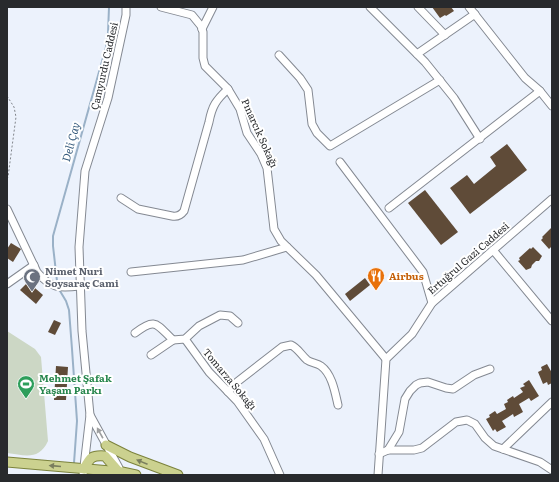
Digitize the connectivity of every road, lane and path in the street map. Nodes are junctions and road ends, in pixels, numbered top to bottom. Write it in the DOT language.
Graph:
graph roads {
  1 [pos="126,7"];
  2 [pos="161,7"];
  3 [pos="213,7"];
  4 [pos="370,7"];
  5 [pos="418,7"];
  6 [pos="469,7"];
  7 [pos="475,14"];
  8 [pos="202,29"];
  9 [pos="445,35"];
  10 [pos="418,54"];
  11 [pos="279,56"];
  12 [pos="440,80"];
  13 [pos="228,89"];
  14 [pos="540,91"];
  15 [pos="7,96"];
  16 [pos="552,106"];
  17 [pos="480,139"];
  18 [pos="340,162"];
  19 [pos="7,179"];
  20 [pos="121,198"];
  21 [pos="552,199"];
  22 [pos="389,208"];
  23 [pos="7,209"];
  24 [pos="287,247"];
  25 [pos="493,250"];
  26 [pos="34,265"];
  27 [pos="131,272"];
  28 [pos="7,284"];
  29 [pos="80,286"];
  30 [pos="432,303"];
  31 [pos="552,321"];
  32 [pos="238,323"];
  33 [pos="135,333"];
  34 [pos="185,339"];
  35 [pos="173,340"];
  36 [pos="151,355"];
  37 [pos="386,359"];
  38 [pos="490,369"];
  39 [pos="228,392"];
  40 [pos="552,402"];
  41 [pos="338,405"];
  42 [pos="90,415"];
  43 [pos="106,445"];
  44 [pos="503,449"];
  45 [pos="388,450"];
  46 [pos="379,454"];
  47 [pos="7,462"];
  48 [pos="552,470"];
  49 [pos="84,472"];
  50 [pos="121,473"];
  51 [pos="136,475"];
  52 [pos="178,475"];
  53 [pos="280,475"];
  54 [pos="378,475"];
  1 -- 29 [label="street, Çamyurdu Caddesi"];
  2 -- 8 [label="street"];
  3 -- 8 [label="street"];
  4 -- 10 [label="street"];
  5 -- 9 [label="street"];
  6 -- 7 [label="street"];
  7 -- 9 [label="street"];
  7 -- 14 [label="street"];
  8 -- 13 [label="street, Pınarcık Sokağı"];
  9 -- 10 [label="street"];
  10 -- 12 [label="street"];
  11 -- 12 [label="street"];
  12 -- 17 [label="street"];
  13 -- 20 [label="street"];
  13 -- 24 [label="street, Pınarcık Sokağı"];
  14 -- 16 [label="street"];
  14 -- 17 [label="street"];
  15 -- 19 [label="path"];
  17 -- 22 [label="street"];
  18 -- 30 [label="street"];
  21 -- 25 [label="street, Ertuğrul Gazi Caddesi"];
  23 -- 26 [label="street"];
  24 -- 27 [label="street"];
  24 -- 37 [label="street, Pınarcık Sokağı"];
  25 -- 30 [label="street, Ertuğrul Gazi Caddesi"];
  25 -- 31 [label="street"];
  26 -- 28 [label="street"];
  26 -- 29 [label="street"];
  29 -- 42 [label="street, Çamyurdu Caddesi"];
  30 -- 37 [label="street, Ertuğrul Gazi Caddesi"];
  32 -- 34 [label="street"];
  33 -- 35 [label="street"];
  34 -- 35 [label="street"];
  34 -- 39 [label="street, Tomarza Sokağı"];
  35 -- 36 [label="street"];
  37 -- 46 [label="street"];
  38 -- 45 [label="street"];
  39 -- 41 [label="street"];
  39 -- 53 [label="street, Tomarza Sokağı"];
  40 -- 44 [label="street"];
  43 -- 42 [label="street, Çamyurdu Caddesi, one-way"];
  42 -- 49 [label="street, Çamyurdu Caddesi"];
  43 -- 50 [label="street, Çamyurdu Caddesi"];
  52 -- 43 [label="main road, one-way"];
  44 -- 45 [label="street"];
  44 -- 48 [label="street"];
  45 -- 46 [label="street"];
  46 -- 54 [label="street"];
  49 -- 47 [label="main road, one-way"];
  49 -- 50 [label="main road"];
  49 -- 50 [label="main road"];
  50 -- 51 [label="main road"];
}
